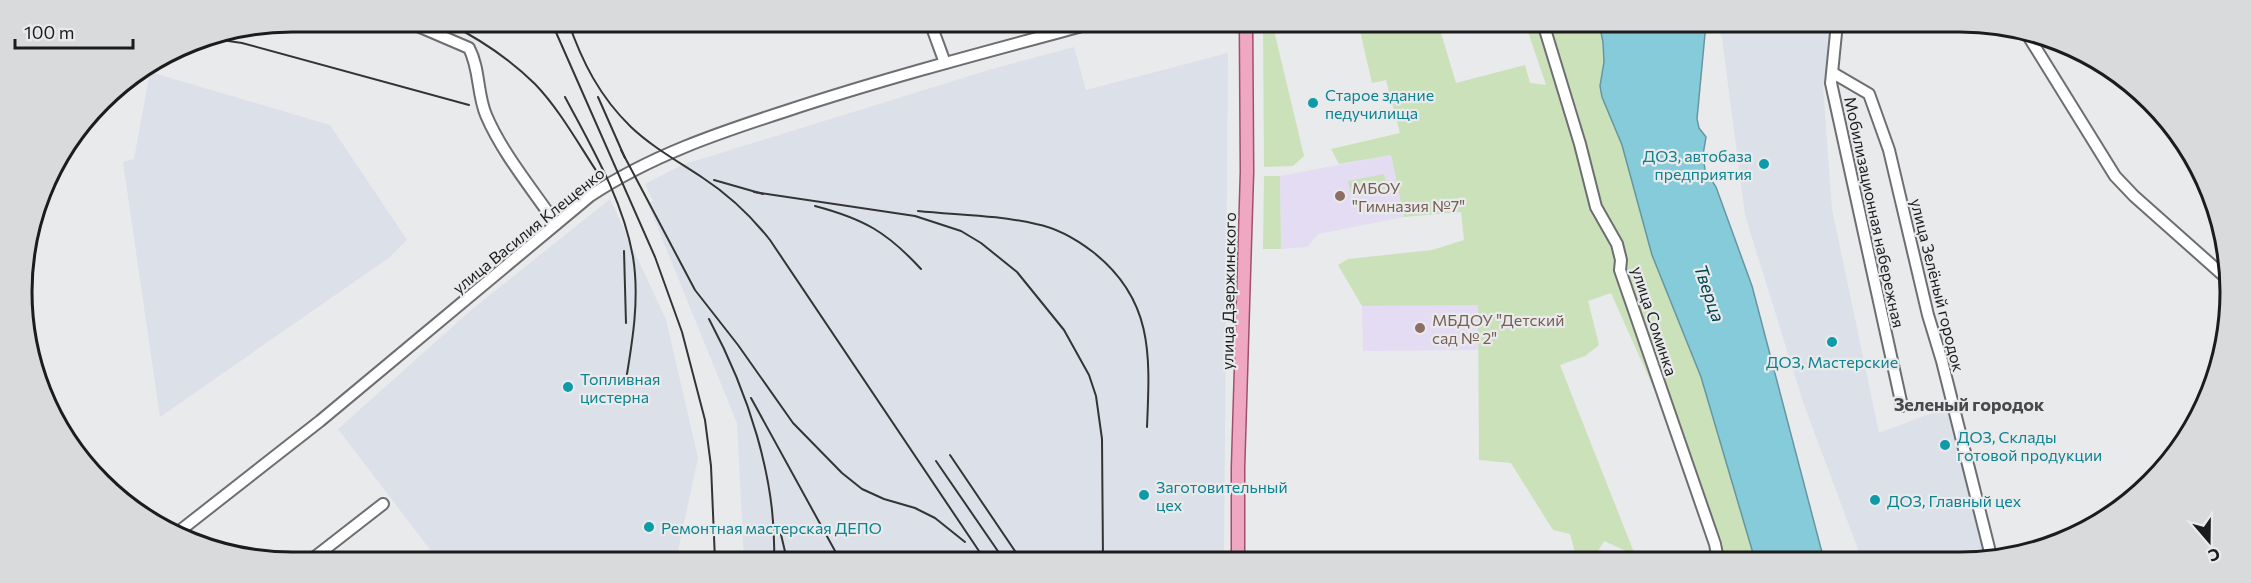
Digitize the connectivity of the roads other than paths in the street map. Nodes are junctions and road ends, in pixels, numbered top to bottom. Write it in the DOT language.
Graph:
graph roads {
  1 [pos="432,32"];
  2 [pos="934,32"];
  3 [pos="1060,32"];
  4 [pos="1246,32"];
  5 [pos="1546,32"];
  6 [pos="1835,32"];
  7 [pos="2032,41"];
  8 [pos="945,63"];
  9 [pos="1833,73"];
  10 [pos="556,224"];
  11 [pos="2219,271"];
  12 [pos="1902,406"];
  13 [pos="383,504"];
  14 [pos="184,528"];
  15 [pos="1989,549"];
  16 [pos="321,552"];
  17 [pos="1238,552"];
  18 [pos="1716,552"];
  1 -- 10 [label="street"];
  2 -- 8 [label="street"];
  3 -- 8 [label="street, улица Василия Клещенко"];
  4 -- 17 [label="main road, улица Дзержинского"];
  5 -- 18 [label="street, улица Соминка"];
  6 -- 9 [label="street, Мобилизационная набережная"];
  7 -- 11 [label="street"];
  8 -- 10 [label="street, улица Василия Клещенко"];
  9 -- 12 [label="street, Мобилизационная набережная"];
  9 -- 15 [label="street, улица Зелёный городок"];
  10 -- 14 [label="street, улица Василия Клещенко"];
  13 -- 16 [label="street"];
}
